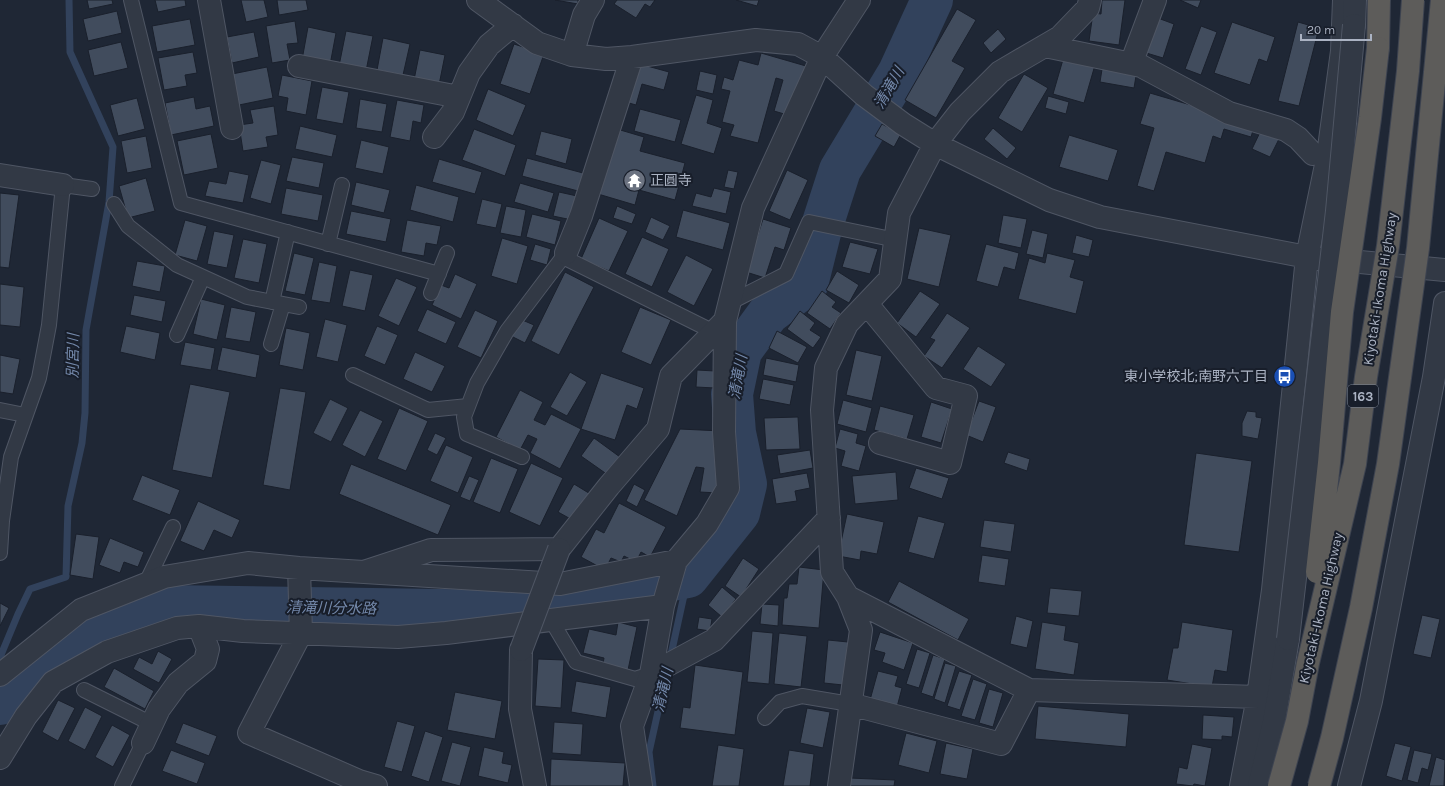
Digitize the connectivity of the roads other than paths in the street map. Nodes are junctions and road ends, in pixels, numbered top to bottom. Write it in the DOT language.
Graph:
graph roads {
  1 [pos="131,0"];
  2 [pos="209,0"];
  3 [pos="478,0"];
  4 [pos="593,0"];
  5 [pos="859,0"];
  6 [pos="1090,0"];
  7 [pos="1155,0"];
  8 [pos="1344,0"];
  9 [pos="1355,0"];
  10 [pos="1379,0"];
  11 [pos="1413,0"];
  12 [pos="1442,0"];
  13 [pos="513,25"];
  14 [pos="1045,46"];
  15 [pos="572,55"];
  16 [pos="822,56"];
  17 [pos="632,57"];
  18 [pos="1131,64"];
  19 [pos="299,66"];
  20 [pos="459,97"];
  21 [pos="232,128"];
  22 [pos="434,137"];
  23 [pos="936,144"];
  24 [pos="1313,154"];
  25 [pos="0,176"];
  26 [pos="63,184"];
  27 [pos="342,185"];
  28 [pos="92,190"];
  29 [pos="114,204"];
  30 [pos="288,232"];
  31 [pos="896,240"];
  32 [pos="328,244"];
  33 [pos="446,253"];
  34 [pos="564,255"];
  35 [pos="1307,257"];
  36 [pos="1445,270"];
  37 [pos="439,274"];
  38 [pos="203,277"];
  39 [pos="431,293"];
  40 [pos="277,303"];
  41 [pos="1445,303"];
  42 [pos="867,304"];
  43 [pos="299,307"];
  44 [pos="723,318"];
  45 [pos="178,336"];
  46 [pos="271,344"];
  47 [pos="353,376"];
  48 [pos="468,406"];
  49 [pos="0,410"];
  50 [pos="25,415"];
  51 [pos="880,443"];
  52 [pos="522,457"];
  53 [pos="829,518"];
  54 [pos="173,527"];
  55 [pos="559,549"];
  56 [pos="0,553"];
  57 [pos="675,566"];
  58 [pos="364,572"];
  59 [pos="300,577"];
  60 [pos="145,585"];
  61 [pos="848,597"];
  62 [pos="664,600"];
  63 [pos="551,620"];
  64 [pos="199,626"];
  65 [pos="301,626"];
  66 [pos="1308,663"];
  67 [pos="655,671"];
  68 [pos="0,675"];
  69 [pos="84,690"];
  70 [pos="1029,690"];
  71 [pos="1258,697"];
  72 [pos="850,704"];
  73 [pos="764,718"];
  74 [pos="148,733"];
  75 [pos="4,745"];
  76 [pos="122,786"];
  77 [pos="376,786"];
  78 [pos="535,786"];
  79 [pos="641,786"];
  80 [pos="839,786"];
  81 [pos="1241,786"];
  82 [pos="1260,786"];
  83 [pos="1279,786"];
  84 [pos="1319,786"];
  85 [pos="1349,786"];
  1 -- 30 [label="lane"];
  2 -- 21 [label="street"];
  3 -- 13 [label="street"];
  4 -- 15 [label="street"];
  5 -- 16 [label="street"];
  6 -- 14 [label="street"];
  7 -- 18 [label="street"];
  8 -- 35 [label="street"];
  9 -- 82 [label="street, bridge"];
  10 -- 66 [label="highway, 163, bridge"];
  11 -- 66 [label="highway, Kiyotaki-Ikoma Highway / 163, bridge"];
  12 -- 84 [label="highway, 163, bridge"];
  13 -- 15 [label="street"];
  13 -- 20 [label="street"];
  14 -- 18 [label="street"];
  14 -- 23 [label="street"];
  15 -- 17 [label="street"];
  16 -- 17 [label="street"];
  16 -- 23 [label="street"];
  16 -- 44 [label="street"];
  17 -- 34 [label="street"];
  18 -- 24 [label="street"];
  19 -- 20 [label="street"];
  20 -- 22 [label="street"];
  23 -- 31 [label="street"];
  23 -- 35 [label="street"];
  25 -- 26 [label="street"];
  26 -- 28 [label="lane"];
  26 -- 50 [label="lane"];
  27 -- 32 [label="lane"];
  29 -- 38 [label="lane"];
  30 -- 32 [label="lane"];
  30 -- 40 [label="lane"];
  31 -- 42 [label="street"];
  31 -- 44 [label="lane"];
  32 -- 37 [label="lane"];
  33 -- 37 [label="lane"];
  34 -- 44 [label="lane"];
  34 -- 48 [label="lane"];
  35 -- 36 [label="street"];
  35 -- 71 [label="street"];
  37 -- 39 [label="lane"];
  38 -- 40 [label="lane"];
  38 -- 45 [label="lane"];
  40 -- 43 [label="lane"];
  40 -- 46 [label="lane"];
  41 -- 85 [label="street"];
  42 -- 51 [label="street"];
  42 -- 53 [label="street"];
  44 -- 55 [label="street"];
  44 -- 57 [label="street"];
  47 -- 48 [label="lane"];
  48 -- 52 [label="lane"];
  49 -- 50 [label="lane"];
  50 -- 56 [label="lane"];
  53 -- 61 [label="street"];
  53 -- 67 [label="street"];
  54 -- 60 [label="lane"];
  55 -- 58 [label="street"];
  55 -- 78 [label="street, bridge"];
  57 -- 58 [label="street"];
  57 -- 62 [label="street"];
  58 -- 59 [label="street"];
  59 -- 60 [label="street"];
  59 -- 65 [label="street"];
  60 -- 68 [label="street"];
  61 -- 70 [label="street"];
  61 -- 72 [label="street"];
  62 -- 63 [label="street"];
  62 -- 67 [label="street"];
  63 -- 65 [label="street"];
  63 -- 67 [label="lane"];
  64 -- 65 [label="street"];
  64 -- 74 [label="street"];
  64 -- 75 [label="street"];
  65 -- 77 [label="street"];
  66 -- 83 [label="highway, Kiyotaki-Ikoma Highway / 163, bridge"];
  67 -- 79 [label="street"];
  69 -- 74 [label="lane"];
  70 -- 71 [label="street"];
  70 -- 72 [label="street"];
  71 -- 81 [label="street"];
  72 -- 73 [label="lane"];
  72 -- 80 [label="street"];
  74 -- 76 [label="lane"];
}
